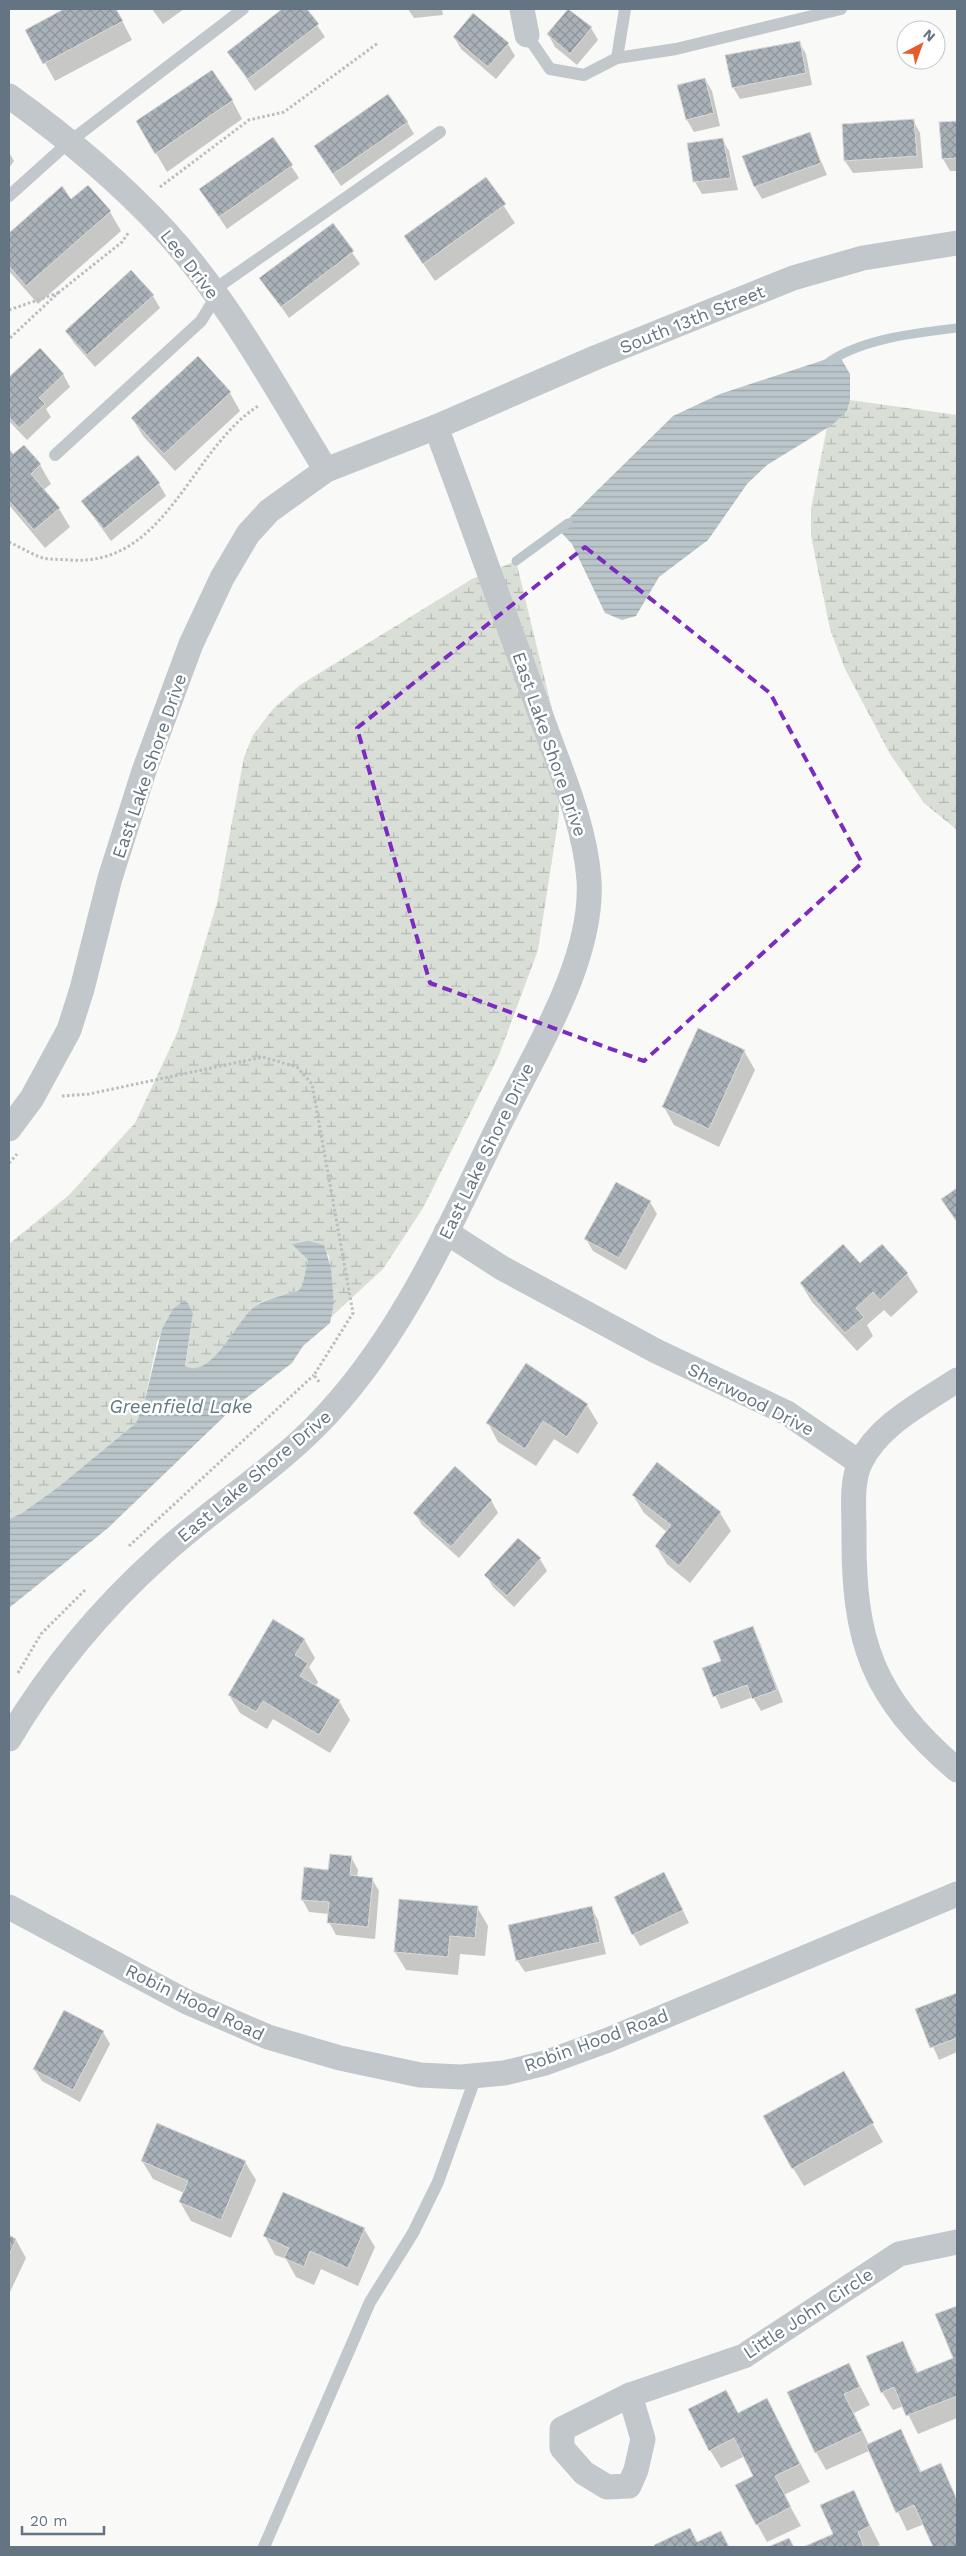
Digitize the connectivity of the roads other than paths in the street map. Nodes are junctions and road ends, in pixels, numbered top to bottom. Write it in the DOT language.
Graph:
graph roads {
  1 [pos="243,9"];
  2 [pos="522,9"];
  3 [pos="625,9"];
  4 [pos="841,9"];
  5 [pos="527,36"];
  6 [pos="617,58"];
  7 [pos="9,96"];
  8 [pos="440,132"];
  9 [pos="68,142"];
  10 [pos="9,196"];
  11 [pos="957,243"];
  12 [pos="212,291"];
  13 [pos="436,427"];
  14 [pos="55,455"];
  15 [pos="326,470"];
  16 [pos="9,1129"];
  17 [pos="446,1232"];
  18 [pos="957,1380"];
  19 [pos="860,1463"];
  20 [pos="9,1739"];
  21 [pos="957,1770"];
  22 [pos="957,1894"];
  23 [pos="9,1906"];
  24 [pos="476,2076"];
  25 [pos="957,2242"];
  26 [pos="630,2395"];
  27 [pos="264,2547"];
  1 -- 9 [label="lane"];
  2 -- 5 [label="street"];
  3 -- 6 [label="lane"];
  4 -- 6 [label="lane"];
  5 -- 6 [label="lane"];
  7 -- 9 [label="street, Lee Drive"];
  8 -- 12 [label="lane"];
  9 -- 10 [label="lane"];
  9 -- 12 [label="street, Lee Drive"];
  11 -- 13 [label="street, South 13th Street"];
  12 -- 14 [label="lane"];
  12 -- 15 [label="street, Lee Drive"];
  13 -- 15 [label="street, East Lake Shore Drive"];
  13 -- 17 [label="street, East Lake Shore Drive"];
  15 -- 16 [label="street, East Lake Shore Drive"];
  17 -- 19 [label="street, Sherwood Drive"];
  17 -- 20 [label="street, East Lake Shore Drive"];
  18 -- 19 [label="street"];
  19 -- 21 [label="street"];
  22 -- 24 [label="street, Robin Hood Road"];
  23 -- 24 [label="street, Robin Hood Road"];
  24 -- 27 [label="lane"];
  25 -- 26 [label="street, Little John Circle"];
}
